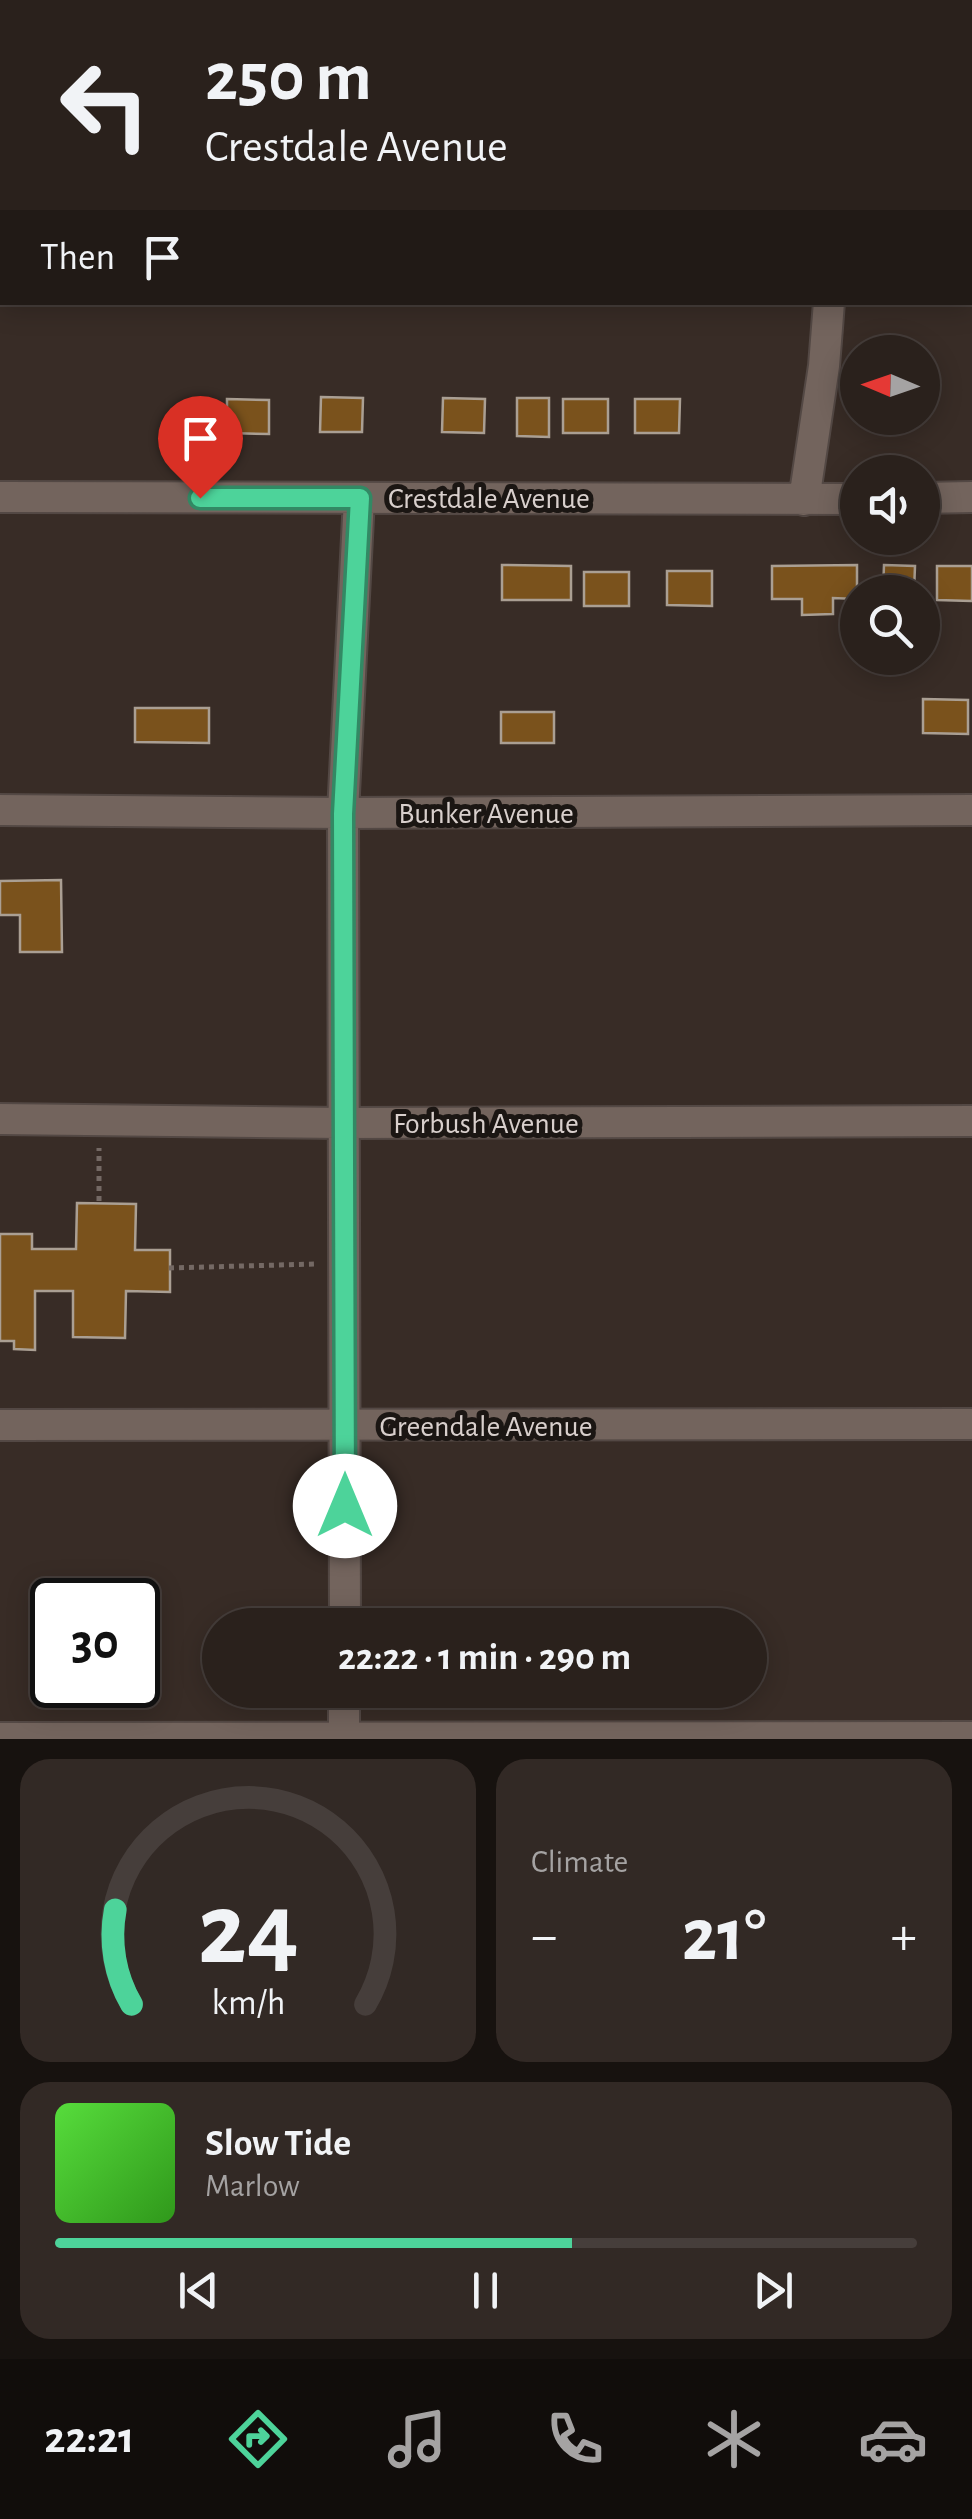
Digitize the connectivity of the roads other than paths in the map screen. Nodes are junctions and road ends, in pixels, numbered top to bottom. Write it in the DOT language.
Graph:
graph roads {
  1 [pos="830,305"];
  2 [pos="0,497"];
  3 [pos="972,497"];
  4 [pos="360,498"];
  5 [pos="940,498"];
  6 [pos="840,499"];
  7 [pos="804,500"];
  8 [pos="0,810"];
  9 [pos="972,810"];
  10 [pos="343,814"];
  11 [pos="0,1119"];
  12 [pos="972,1120"];
  13 [pos="342,1123"];
  14 [pos="972,1424"];
  15 [pos="0,1425"];
  16 [pos="346,1426"];
  17 [pos="345,1608"];
  18 [pos="344,1708"];
  19 [pos="344,1737"];
  20 [pos="0,1738"];
  21 [pos="972,1738"];
  1 -- 7 [label="street"];
  2 -- 4 [label="street, Crestdale Avenue"];
  3 -- 5 [label="street"];
  4 -- 7 [label="street, Crestdale Avenue"];
  4 -- 10 [label="street"];
  6 -- 7 [label="street, Crestdale Avenue"];
  8 -- 10 [label="street, Bunker Avenue"];
  9 -- 10 [label="street, Bunker Avenue"];
  10 -- 13 [label="street"];
  11 -- 13 [label="street, Forbush Avenue"];
  12 -- 13 [label="street, Forbush Avenue"];
  13 -- 16 [label="street"];
  14 -- 16 [label="street, Greendale Avenue"];
  15 -- 16 [label="street, Greendale Avenue"];
  16 -- 17 [label="street"];
  18 -- 19 [label="street"];
  19 -- 20 [label="street"];
  19 -- 21 [label="street"];
}
